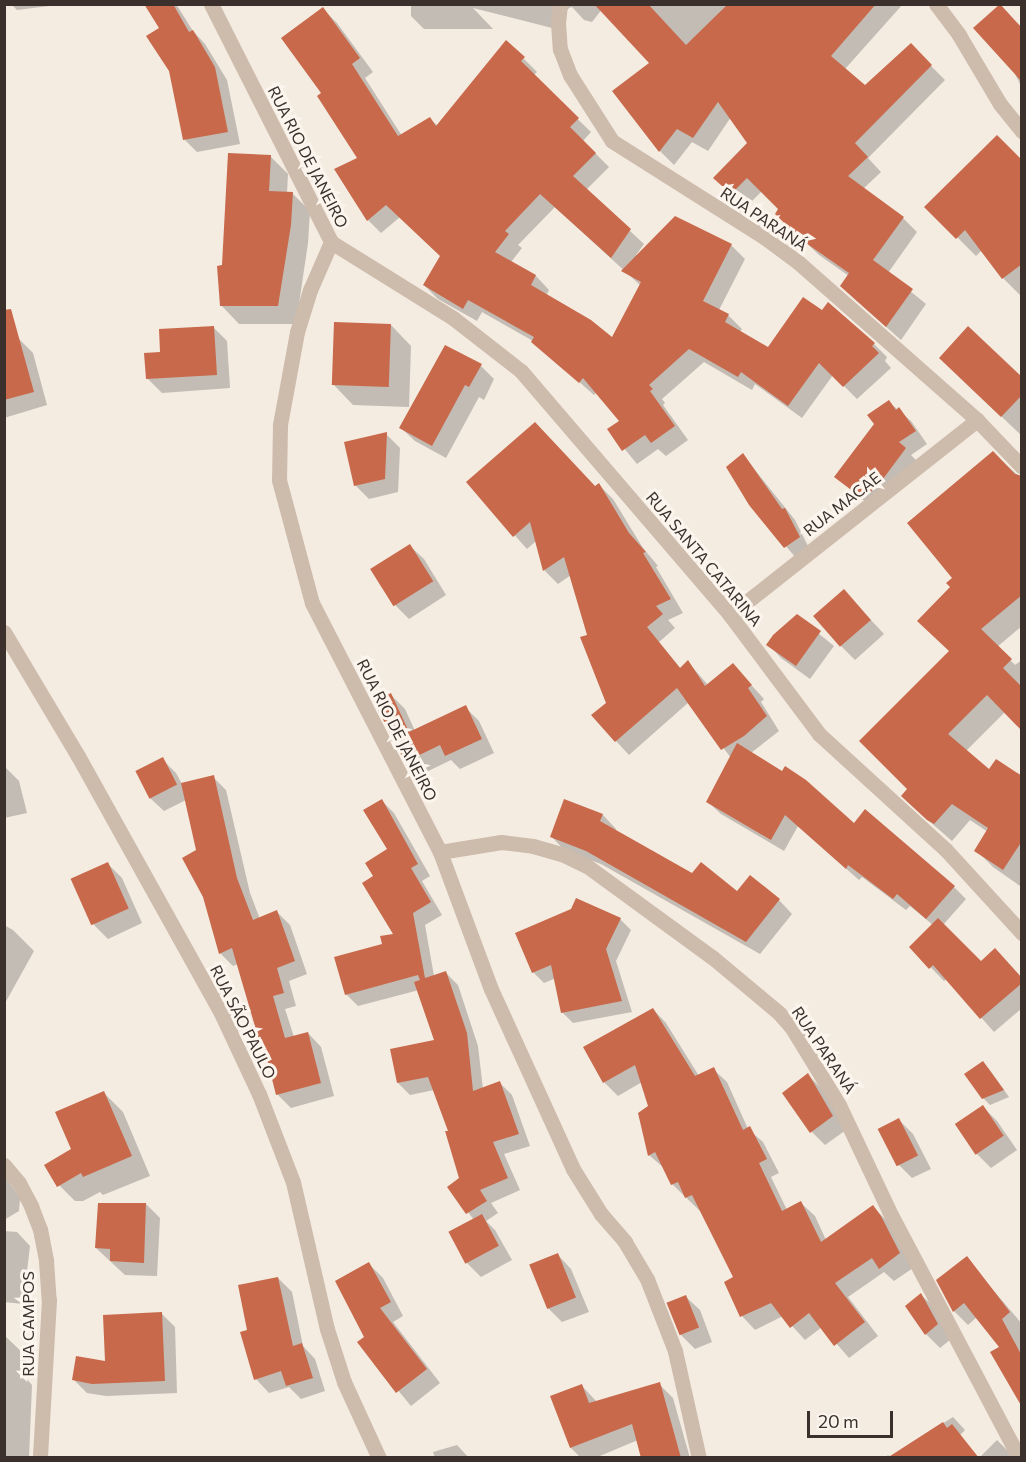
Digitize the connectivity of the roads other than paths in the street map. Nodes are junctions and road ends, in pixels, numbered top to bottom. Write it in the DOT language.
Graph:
graph roads {
  1 [pos="211,4"];
  2 [pos="560,4"];
  3 [pos="936,4"];
  4 [pos="1022,131"];
  5 [pos="331,242"];
  6 [pos="977,420"];
  7 [pos="1022,467"];
  8 [pos="730,615"];
  9 [pos="4,632"];
  10 [pos="440,852"];
  11 [pos="1022,933"];
  12 [pos="4,1166"];
  13 [pos="40,1458"];
  14 [pos="379,1458"];
  15 [pos="699,1458"];
  16 [pos="1018,1458"];
  1 -- 5 [label="street, RUA RIO DE JANEIRO"];
  2 -- 6 [label="street, RUA PARANÁ"];
  3 -- 4 [label="street"];
  5 -- 8 [label="street, RUA SANTA CATARINA"];
  5 -- 10 [label="street, RUA RIO DE JANEIRO"];
  6 -- 7 [label="street, RUA PARANÁ"];
  6 -- 8 [label="street, RUA MACAE"];
  8 -- 11 [label="street, RUA SANTA CATARINA"];
  9 -- 14 [label="street, RUA SÃO PAULO"];
  10 -- 15 [label="street, RUA RIO DE JANEIRO"];
  10 -- 16 [label="street, RUA PARANÁ"];
  12 -- 13 [label="street, RUA CAMPOS"];
}
